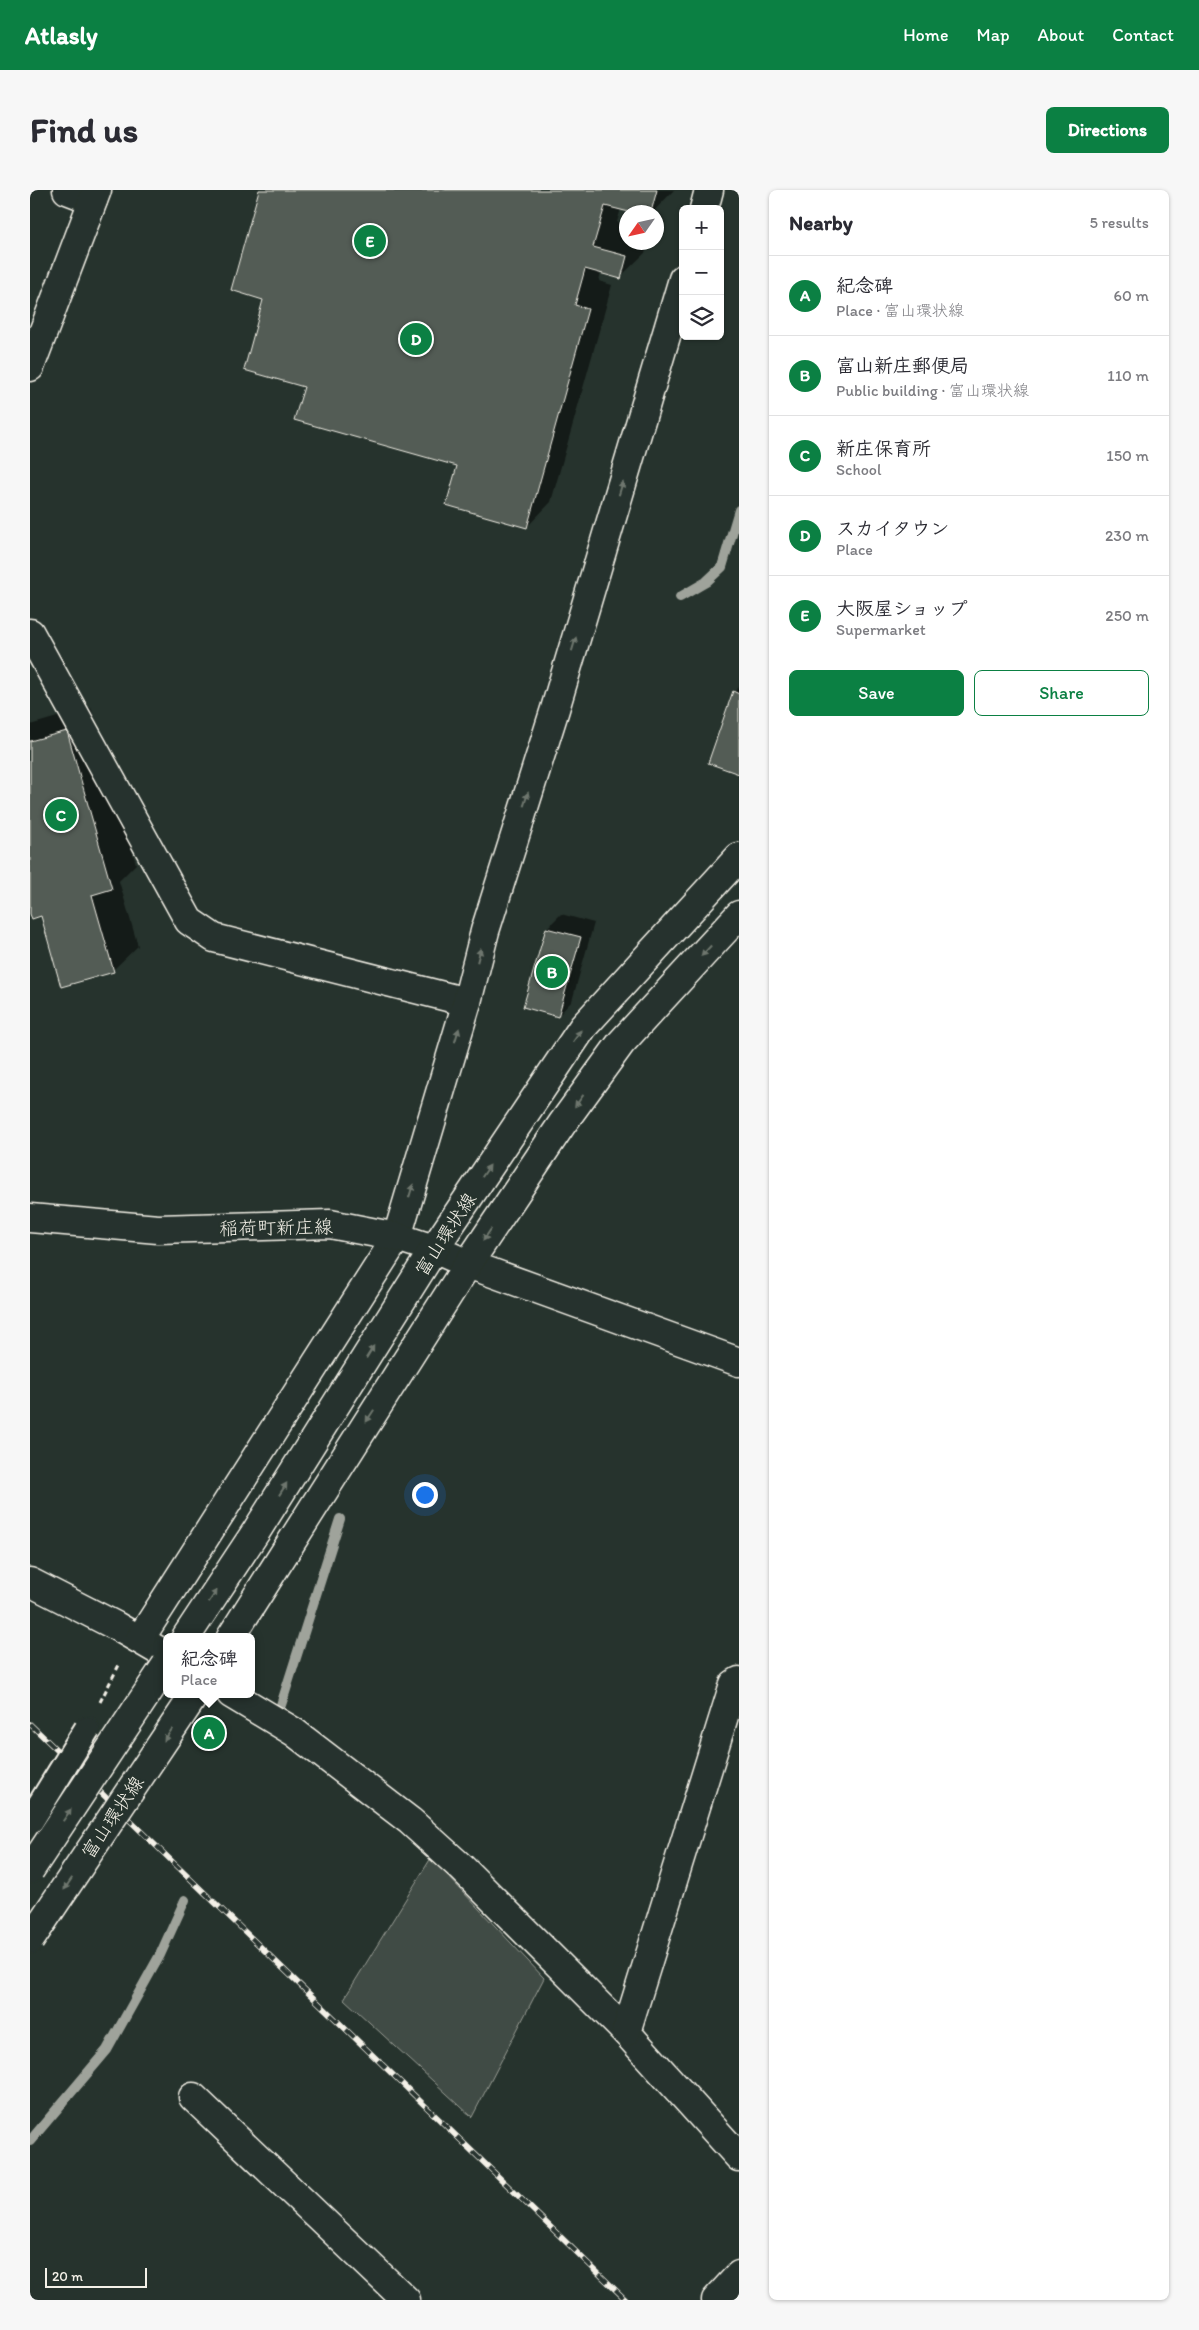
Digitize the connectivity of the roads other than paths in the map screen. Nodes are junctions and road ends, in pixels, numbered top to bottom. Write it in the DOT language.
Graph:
graph roads {
  1 [pos="67,190"];
  2 [pos="709,190"];
  3 [pos="95,195"];
  4 [pos="705,205"];
  5 [pos="679,292"];
  6 [pos="30,368"];
  7 [pos="30,633"];
  8 [pos="739,857"];
  9 [pos="739,915"];
  10 [pos="467,1002"];
  11 [pos="30,1218"];
  12 [pos="397,1237"];
  13 [pos="434,1249"];
  14 [pos="468,1264"];
  15 [pos="739,1362"];
  16 [pos="30,1582"];
  17 [pos="189,1633"];
  18 [pos="233,1633"];
  19 [pos="137,1637"];
  20 [pos="163,1653"];
  21 [pos="163,1670"];
  22 [pos="739,1681"];
  23 [pos="192,1698"];
  24 [pos="238,1698"];
  25 [pos="87,1730"];
  26 [pos="35,1798"];
  27 [pos="30,1870"];
  28 [pos="30,1940"];
  29 [pos="626,2032"];
  30 [pos="193,2097"];
  31 [pos="739,2156"];
  32 [pos="739,2275"];
  33 [pos="406,2300"];
  34 [pos="716,2300"];
  1 -- 3 [label="street"];
  2 -- 4 [label="street"];
  3 -- 6 [label="street"];
  10 -- 5 [label="street, one-way"];
  7 -- 10 [label="street"];
  13 -- 8 [label="street, 富山環状線, one-way"];
  9 -- 14 [label="street, 富山環状線, one-way"];
  12 -- 10 [label="street, one-way"];
  11 -- 12 [label="street, 稲荷町新庄線"];
  12 -- 13 [label="street, 稲荷町新庄線"];
  12 -- 19 [label="street"];
  13 -- 14 [label="street, 稲荷町新庄線"];
  17 -- 13 [label="street, 富山環状線, one-way"];
  14 -- 15 [label="street, 稲荷町新庄線"];
  14 -- 18 [label="street, 富山環状線, one-way"];
  16 -- 19 [label="street"];
  19 -- 20 [label="street"];
  27 -- 21 [label="street, 富山環状線, one-way, bridge"];
  22 -- 29 [label="street"];
  23 -- 28 [label="street, 富山環状線, one-way, bridge"];
  24 -- 29 [label="street"];
  25 -- 26 [label="street, bridge"];
  29 -- 31 [label="street"];
  30 -- 33 [label="street"];
  32 -- 34 [label="street"];
}
